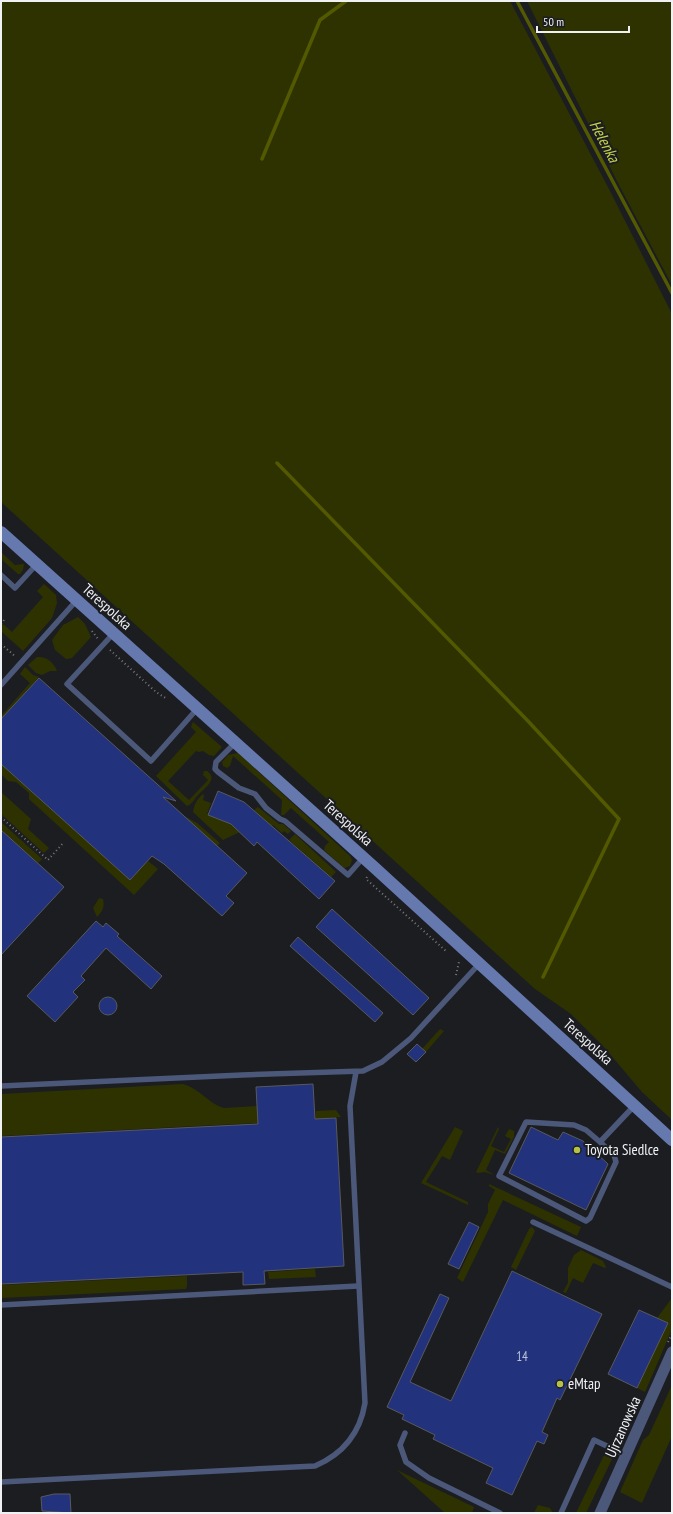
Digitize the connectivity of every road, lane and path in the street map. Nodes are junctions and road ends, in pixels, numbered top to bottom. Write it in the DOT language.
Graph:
graph roads {
  1 [pos="1,532"];
  2 [pos="36,565"];
  3 [pos="1,574"];
  4 [pos="76,600"];
  5 [pos="4,620"];
  6 [pos="1,624"];
  7 [pos="113,634"];
  8 [pos="1,644"];
  9 [pos="21,662"];
  10 [pos="1,684"];
  11 [pos="197,709"];
  12 [pos="235,743"];
  13 [pos="1,817"];
  14 [pos="64,842"];
  15 [pos="363,858"];
  16 [pos="371,873"];
  17 [pos="450,954"];
  18 [pos="457,957"];
  19 [pos="479,964"];
  20 [pos="452,979"];
  21 [pos="356,1072"];
  22 [pos="1,1086"];
  23 [pos="634,1106"];
  24 [pos="672,1140"];
  25 [pos="600,1142"];
  26 [pos="533,1222"];
  27 [pos="358,1286"];
  28 [pos="672,1287"];
  29 [pos="1,1305"];
  30 [pos="672,1352"];
  31 [pos="406,1432"];
  32 [pos="626,1455"];
  33 [pos="1,1482"];
  34 [pos="500,1513"];
  35 [pos="561,1513"];
  36 [pos="600,1513"];
  1 -- 2 [label="street, Terespolska"];
  2 -- 3 [label="lane"];
  2 -- 4 [label="street, Terespolska"];
  4 -- 7 [label="street, Terespolska"];
  4 -- 9 [label="lane"];
  5 -- 6 [label="path"];
  7 -- 11 [label="street, Terespolska"];
  7 -- 11 [label="lane"];
  8 -- 9 [label="path"];
  9 -- 10 [label="lane"];
  11 -- 12 [label="street, Terespolska"];
  12 -- 15 [label="street, Terespolska"];
  12 -- 15 [label="lane"];
  13 -- 14 [label="path"];
  15 -- 19 [label="street, Terespolska"];
  16 -- 17 [label="path"];
  18 -- 20 [label="path"];
  19 -- 21 [label="lane"];
  19 -- 23 [label="street, Terespolska"];
  21 -- 22 [label="lane"];
  21 -- 27 [label="lane"];
  23 -- 24 [label="street, Terespolska"];
  23 -- 25 [label="lane"];
  25 -- 25 [label="lane"];
  26 -- 28 [label="lane"];
  27 -- 29 [label="lane"];
  27 -- 33 [label="lane"];
  30 -- 32 [label="street, Ujrzanowska"];
  31 -- 34 [label="lane"];
  32 -- 35 [label="lane"];
  32 -- 36 [label="street, Ujrzanowska"];
}
